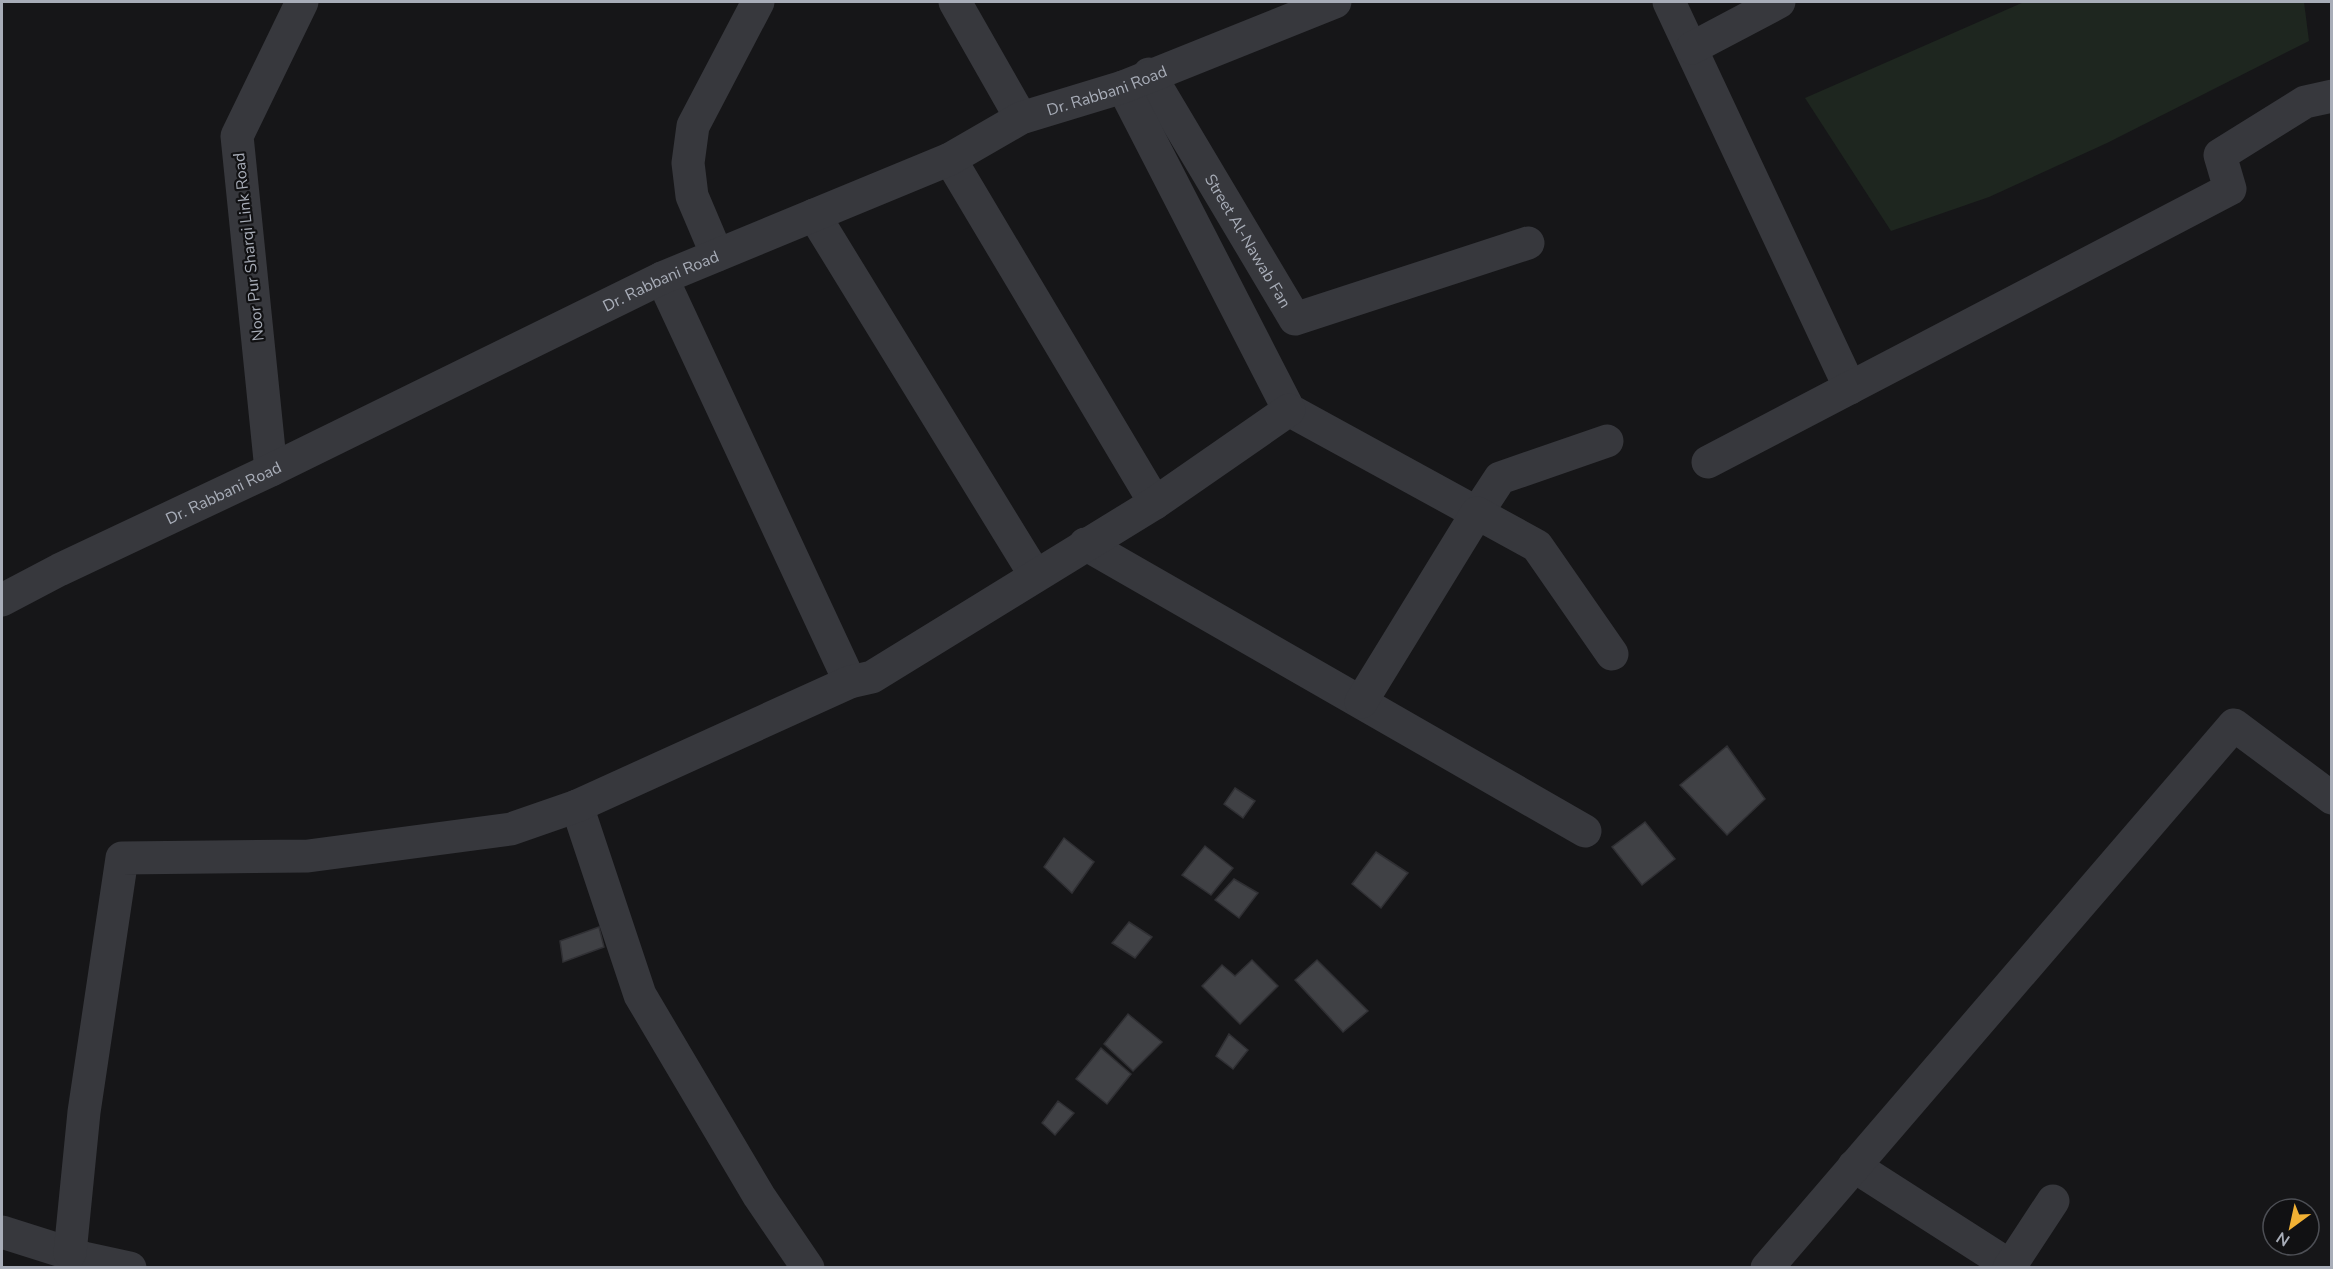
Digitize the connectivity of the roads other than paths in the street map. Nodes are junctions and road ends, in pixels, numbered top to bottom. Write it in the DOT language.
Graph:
graph roads {
  1 [pos="302,2"];
  2 [pos="758,2"];
  3 [pos="956,2"];
  4 [pos="1335,2"];
  5 [pos="1669,2"];
  6 [pos="1779,2"];
  7 [pos="1692,48"];
  8 [pos="1136,80"];
  9 [pos="2331,96"];
  10 [pos="1021,118"];
  11 [pos="950,159"];
  12 [pos="814,215"];
  13 [pos="1528,243"];
  14 [pos="717,255"];
  15 [pos="662,278"];
  16 [pos="1295,319"];
  17 [pos="1255,344"];
  18 [pos="1850,388"];
  19 [pos="1289,410"];
  20 [pos="1607,441"];
  21 [pos="1708,462"];
  22 [pos="271,470"];
  23 [pos="1155,503"];
  24 [pos="1477,513"];
  25 [pos="1085,544"];
  26 [pos="1035,574"];
  27 [pos="2,600"];
  28 [pos="1612,654"];
  29 [pos="850,682"];
  30 [pos="1361,702"];
  31 [pos="2331,798"];
  32 [pos="577,806"];
  33 [pos="1585,831"];
  34 [pos="1854,1166"];
  35 [pos="2053,1201"];
  36 [pos="2,1232"];
  37 [pos="70,1253"];
  38 [pos="2009,1267"];
  39 [pos="130,1268"];
  40 [pos="808,1268"];
  41 [pos="1767,1268"];
  1 -- 22 [label="street, Noor Pur Sharqi Link Road"];
  2 -- 14 [label="street"];
  3 -- 10 [label="street"];
  4 -- 8 [label="street, Dr. Rabbani Road"];
  5 -- 7 [label="street"];
  6 -- 7 [label="street"];
  7 -- 18 [label="street"];
  8 -- 10 [label="street, Dr. Rabbani Road"];
  8 -- 16 [label="street, Street Al-Nawab Fan"];
  8 -- 17 [label="street"];
  9 -- 18 [label="street"];
  10 -- 11 [label="street, Dr. Rabbani Road"];
  11 -- 12 [label="street, Dr. Rabbani Road"];
  11 -- 23 [label="street"];
  12 -- 14 [label="street, Dr. Rabbani Road"];
  12 -- 26 [label="street"];
  13 -- 16 [label="street, Street Al-Nawab Fan"];
  14 -- 15 [label="street, Dr. Rabbani Road"];
  15 -- 22 [label="street, Dr. Rabbani Road"];
  15 -- 29 [label="street"];
  16 -- 17 [label="street"];
  17 -- 19 [label="street"];
  18 -- 21 [label="street"];
  19 -- 23 [label="street"];
  19 -- 24 [label="street"];
  20 -- 24 [label="street"];
  22 -- 27 [label="street, Dr. Rabbani Road"];
  23 -- 25 [label="street"];
  24 -- 28 [label="street"];
  24 -- 30 [label="street"];
  25 -- 26 [label="street"];
  25 -- 30 [label="street"];
  26 -- 29 [label="street"];
  29 -- 32 [label="street"];
  30 -- 33 [label="street"];
  31 -- 34 [label="street"];
  32 -- 37 [label="street"];
  32 -- 40 [label="street"];
  34 -- 38 [label="street"];
  34 -- 41 [label="street"];
  35 -- 38 [label="street"];
  36 -- 37 [label="street"];
  37 -- 39 [label="street"];
}
